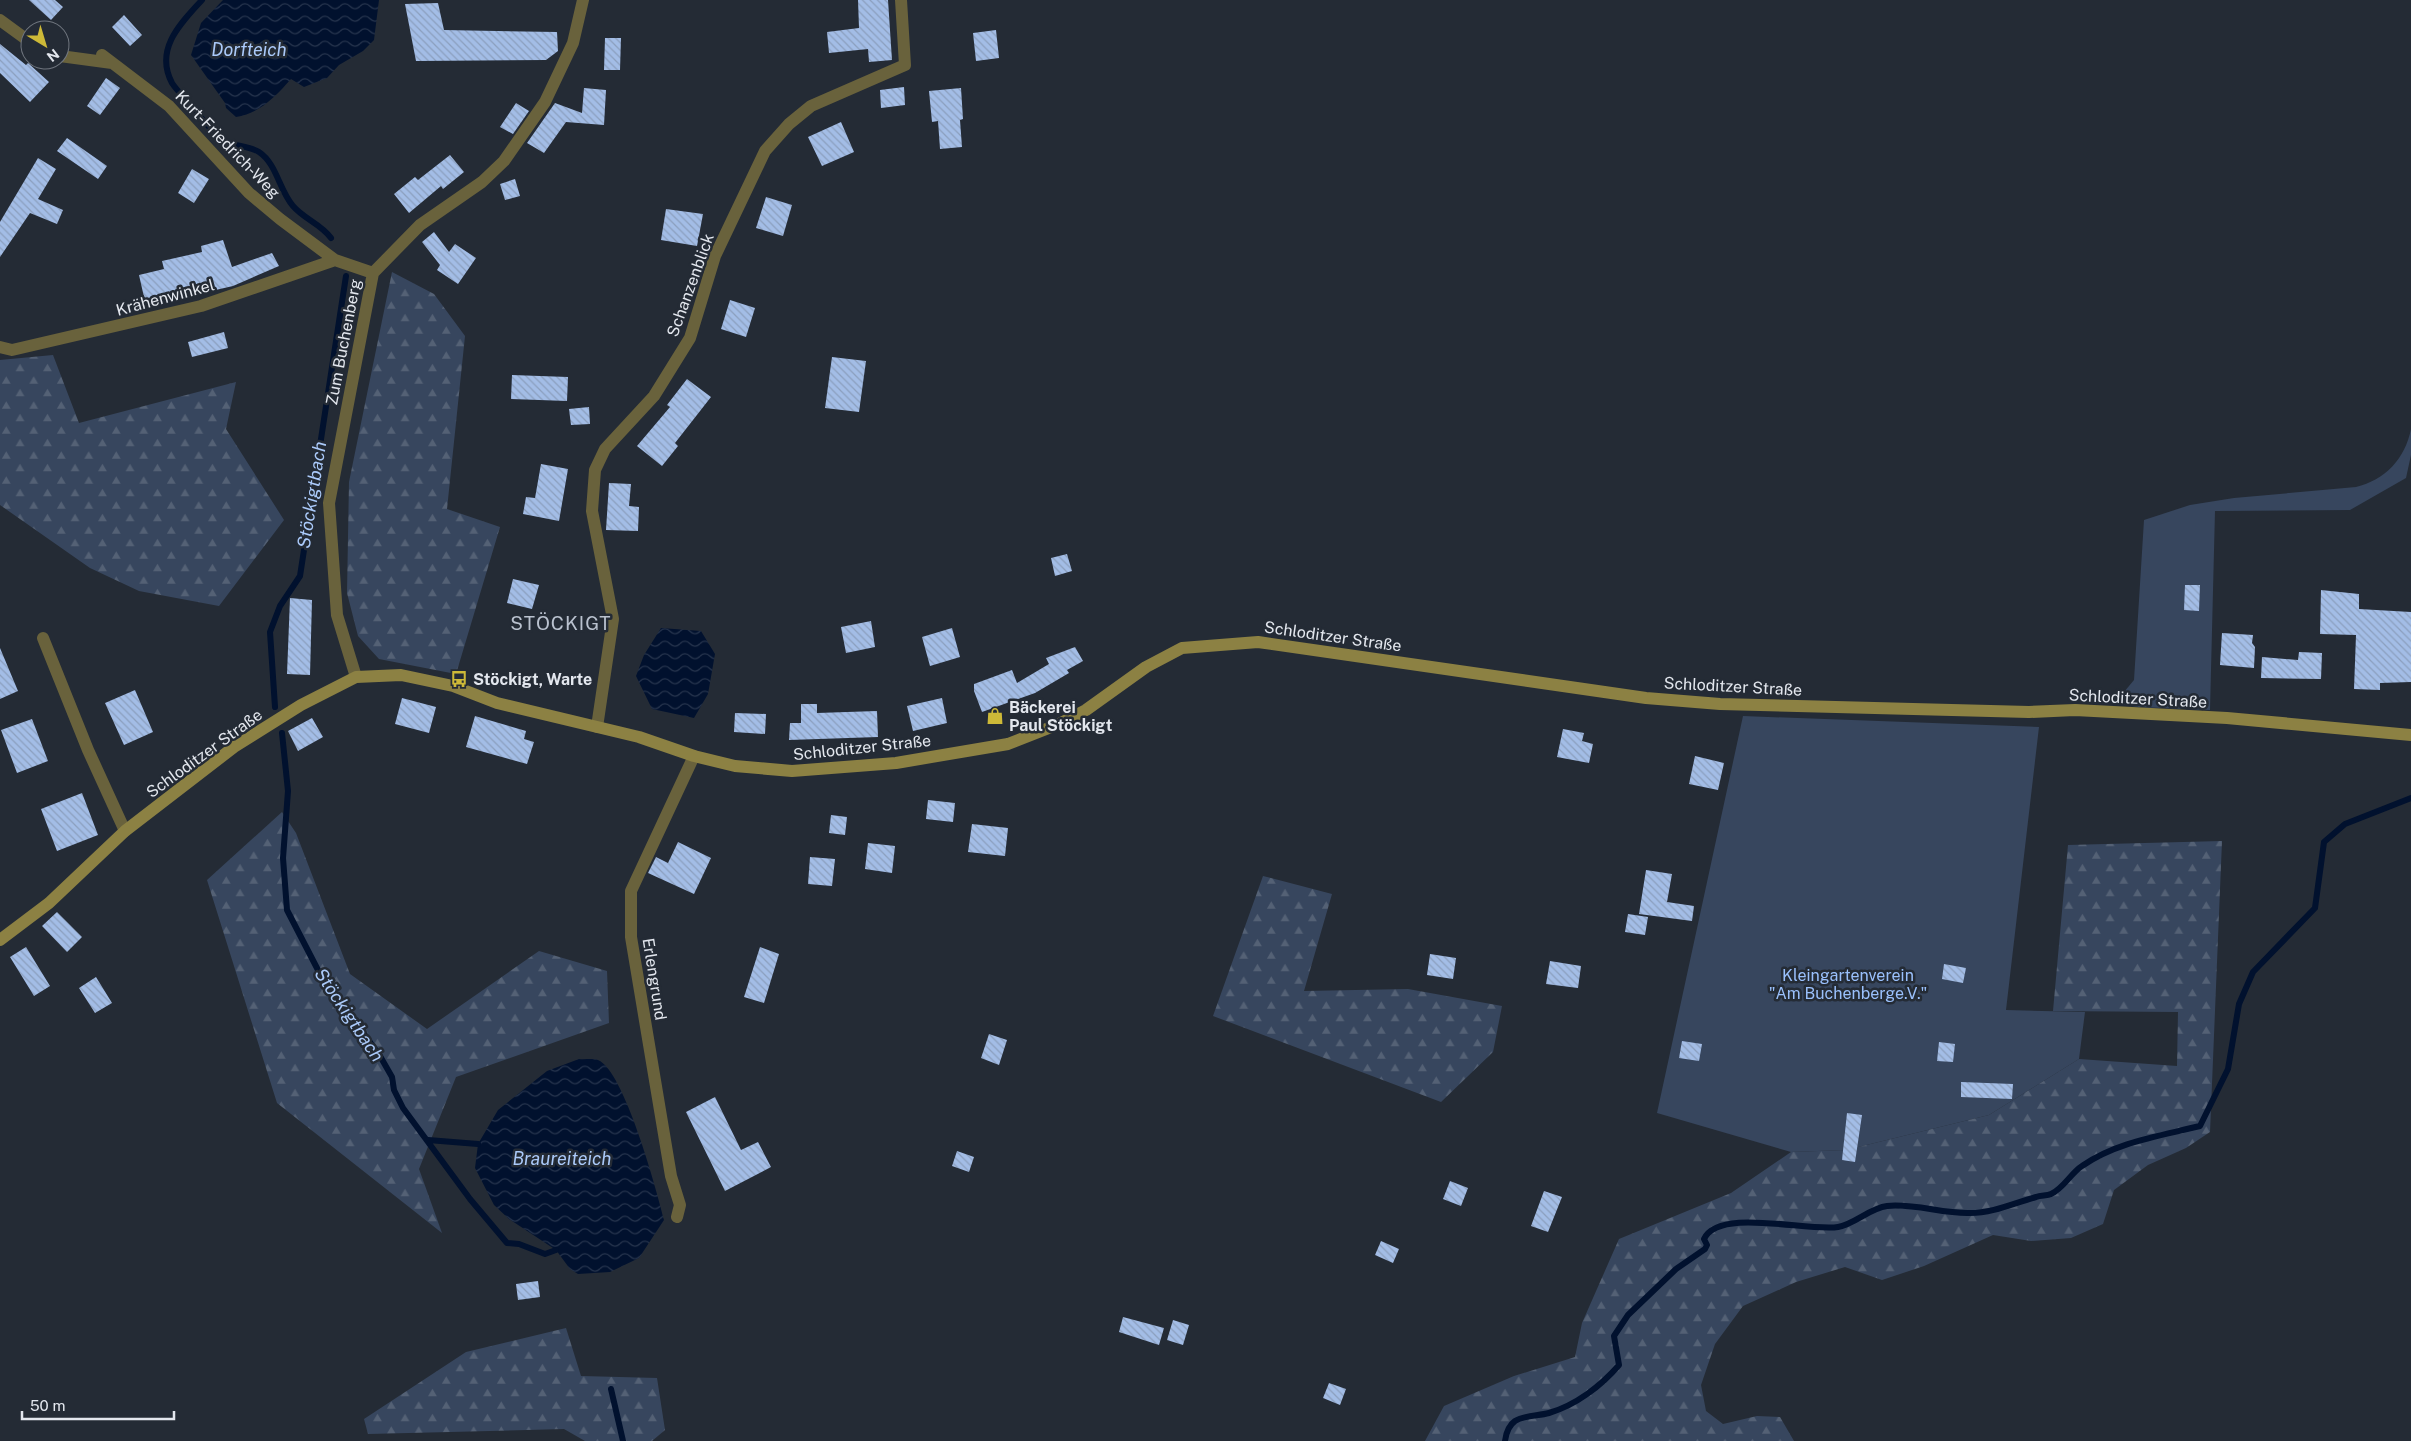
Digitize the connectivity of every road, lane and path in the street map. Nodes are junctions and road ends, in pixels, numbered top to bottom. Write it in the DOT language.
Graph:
graph roads {
  1 [pos="583,0"];
  2 [pos="901,0"];
  3 [pos="0,20"];
  4 [pos="20,35"];
  5 [pos="102,55"];
  6 [pos="70,57"];
  7 [pos="113,63"];
  8 [pos="335,260"];
  9 [pos="373,273"];
  10 [pos="0,347"];
  11 [pos="43,638"];
  12 [pos="356,677"];
  13 [pos="597,727"];
  14 [pos="2411,735"];
  15 [pos="694,756"];
  16 [pos="125,831"];
  17 [pos="0,940"];
  18 [pos="677,1218"];
  1 -- 9 [label="street, Zum Buchenberg"];
  2 -- 13 [label="street, Schanzenblick"];
  3 -- 4 [label="street"];
  5 -- 7 [label="street, Kurt-Friedrich-Weg"];
  6 -- 7 [label="street, Kurt-Friedrich-Weg"];
  7 -- 8 [label="street, Kurt-Friedrich-Weg"];
  8 -- 9 [label="street, Kurt-Friedrich-Weg"];
  8 -- 10 [label="street, Krähenwinkel"];
  9 -- 12 [label="street, Zum Buchenberg"];
  11 -- 16 [label="street"];
  12 -- 13 [label="street, Schloditzer Straße"];
  12 -- 16 [label="street, Schloditzer Straße"];
  13 -- 15 [label="street, Schloditzer Straße"];
  14 -- 15 [label="street, Schloditzer Straße"];
  15 -- 18 [label="street, Erlengrund"];
  16 -- 17 [label="street, Schloditzer Straße"];
}
